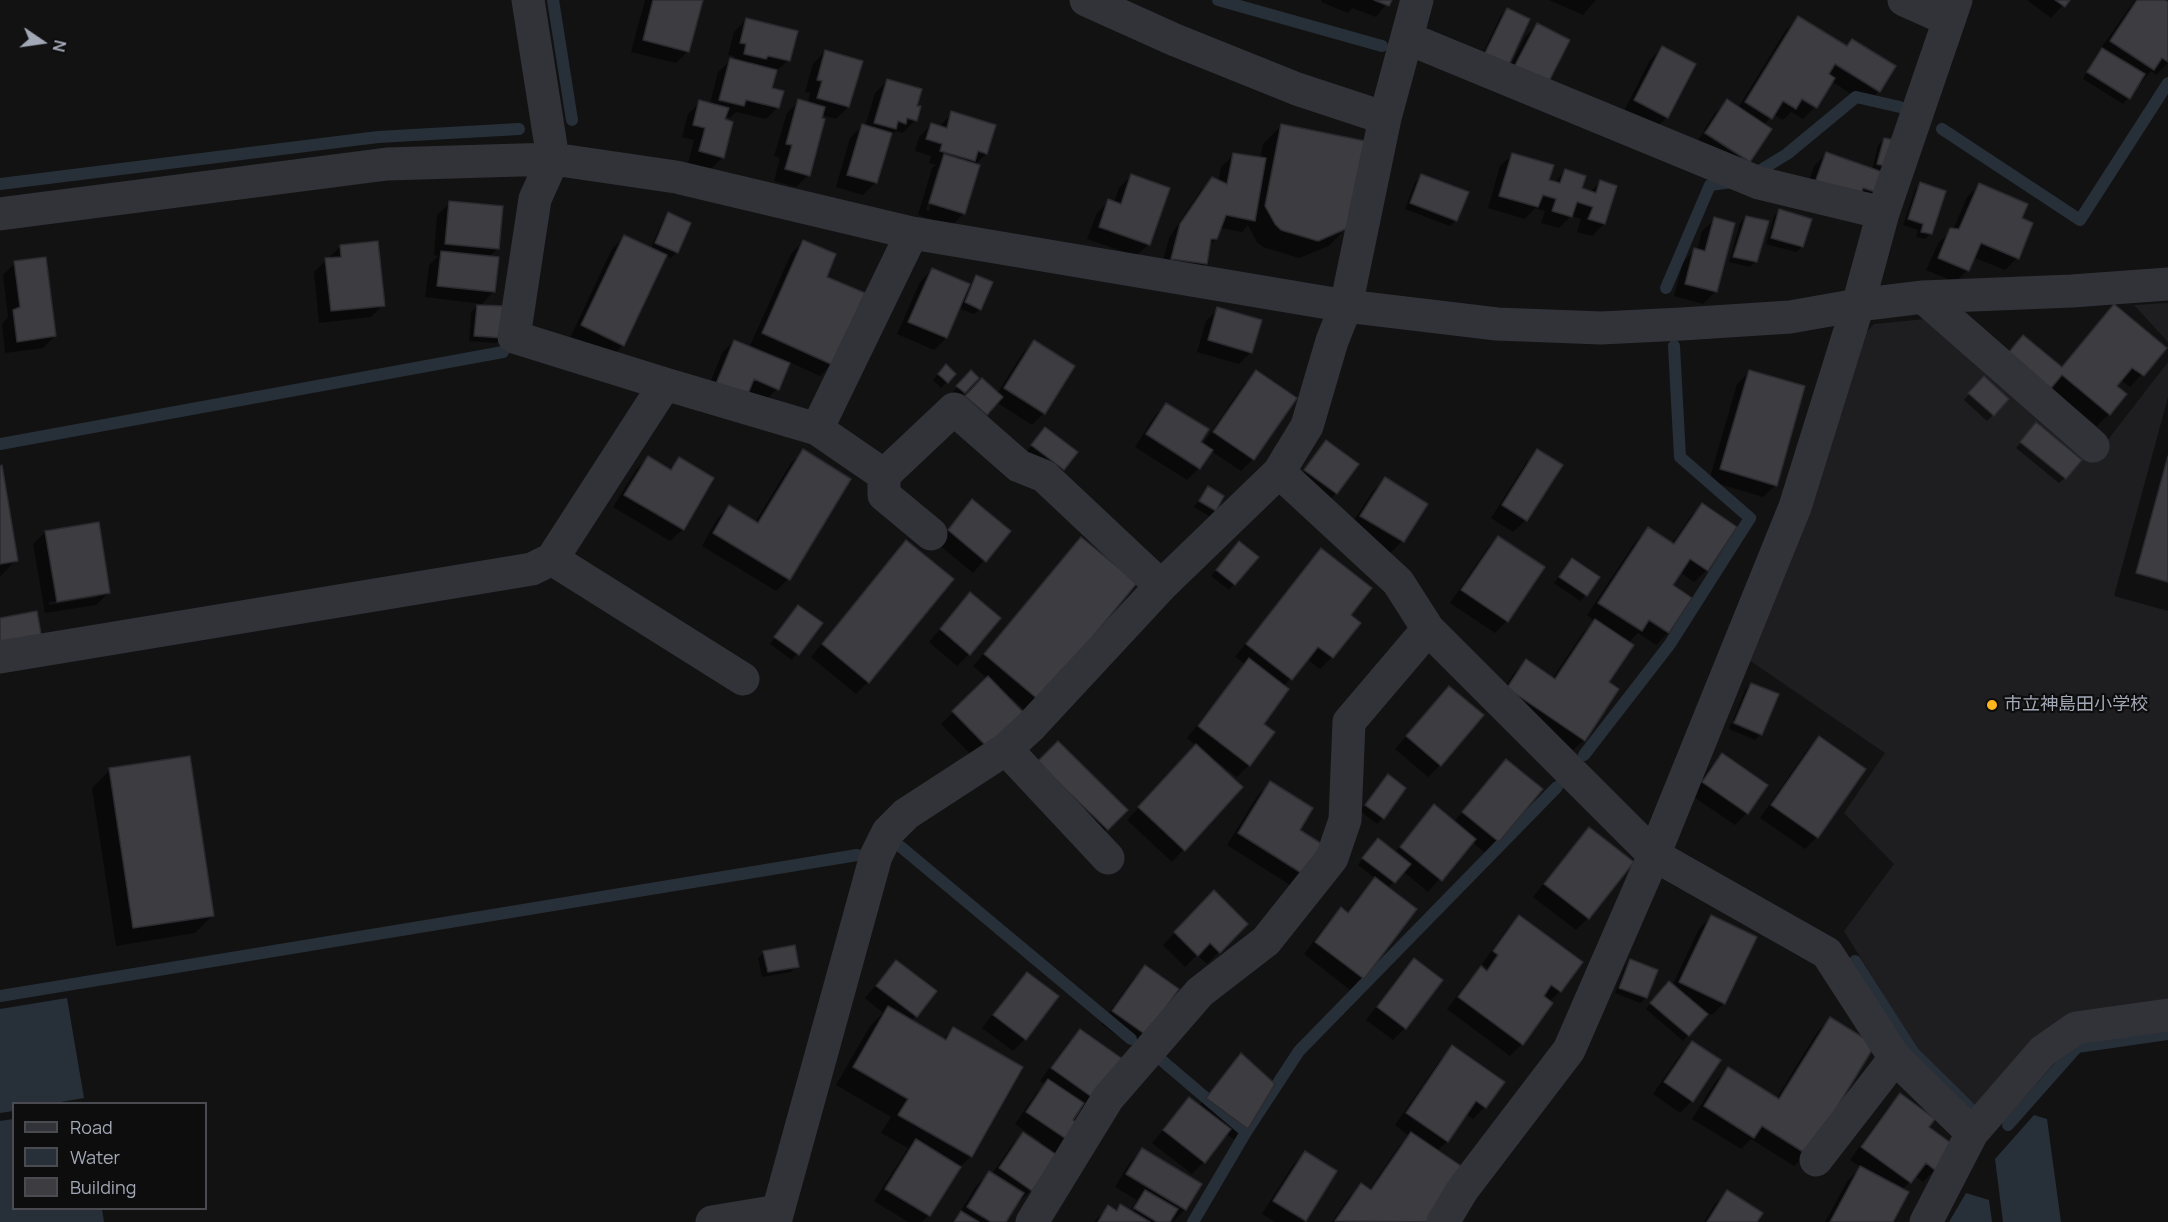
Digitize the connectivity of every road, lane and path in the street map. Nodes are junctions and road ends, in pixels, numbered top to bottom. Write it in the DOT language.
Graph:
graph roads {
  1 [pos="528,0"];
  2 [pos="1086,0"];
  3 [pos="1417,0"];
  4 [pos="1904,0"];
  5 [pos="1953,10"];
  6 [pos="1407,38"];
  7 [pos="1385,118"];
  8 [pos="553,159"];
  9 [pos="1883,213"];
  10 [pos="0,214"];
  11 [pos="912,233"];
  12 [pos="2168,284"];
  13 [pos="1923,297"];
  14 [pos="1858,304"];
  15 [pos="1346,306"];
  16 [pos="665,384"];
  17 [pos="817,429"];
  18 [pos="2093,446"];
  19 [pos="1280,472"];
  20 [pos="884,476"];
  21 [pos="931,534"];
  22 [pos="552,559"];
  23 [pos="1161,585"];
  24 [pos="1428,629"];
  25 [pos="0,657"];
  26 [pos="743,679"];
  27 [pos="1006,749"];
  28 [pos="1654,855"];
  29 [pos="1108,858"];
  30 [pos="2168,1015"];
  31 [pos="1895,1058"];
  32 [pos="1972,1132"];
  33 [pos="1816,1160"];
  34 [pos="776,1216"];
  35 [pos="712,1222"];
  36 [pos="1032,1222"];
  37 [pos="1443,1222"];
  38 [pos="1926,1222"];
  1 -- 8 [label="street"];
  2 -- 7 [label="street"];
  3 -- 6 [label="street"];
  4 -- 5 [label="street"];
  5 -- 9 [label="street"];
  6 -- 7 [label="street"];
  6 -- 9 [label="street"];
  7 -- 15 [label="street"];
  8 -- 10 [label="street"];
  8 -- 11 [label="street"];
  8 -- 16 [label="street"];
  9 -- 14 [label="street"];
  11 -- 15 [label="street"];
  11 -- 17 [label="street"];
  12 -- 13 [label="street"];
  13 -- 14 [label="street"];
  13 -- 18 [label="street"];
  14 -- 15 [label="street"];
  14 -- 28 [label="street"];
  15 -- 19 [label="street"];
  16 -- 17 [label="street"];
  16 -- 22 [label="street"];
  17 -- 20 [label="street"];
  19 -- 23 [label="street"];
  19 -- 24 [label="street"];
  20 -- 21 [label="street"];
  20 -- 23 [label="street"];
  22 -- 25 [label="street"];
  22 -- 26 [label="street"];
  23 -- 27 [label="street"];
  24 -- 28 [label="street"];
  24 -- 36 [label="street"];
  27 -- 29 [label="street"];
  27 -- 34 [label="street"];
  28 -- 31 [label="street"];
  28 -- 37 [label="street"];
  30 -- 32 [label="street"];
  31 -- 32 [label="street"];
  31 -- 33 [label="street"];
  32 -- 38 [label="street"];
  34 -- 35 [label="street"];
}
